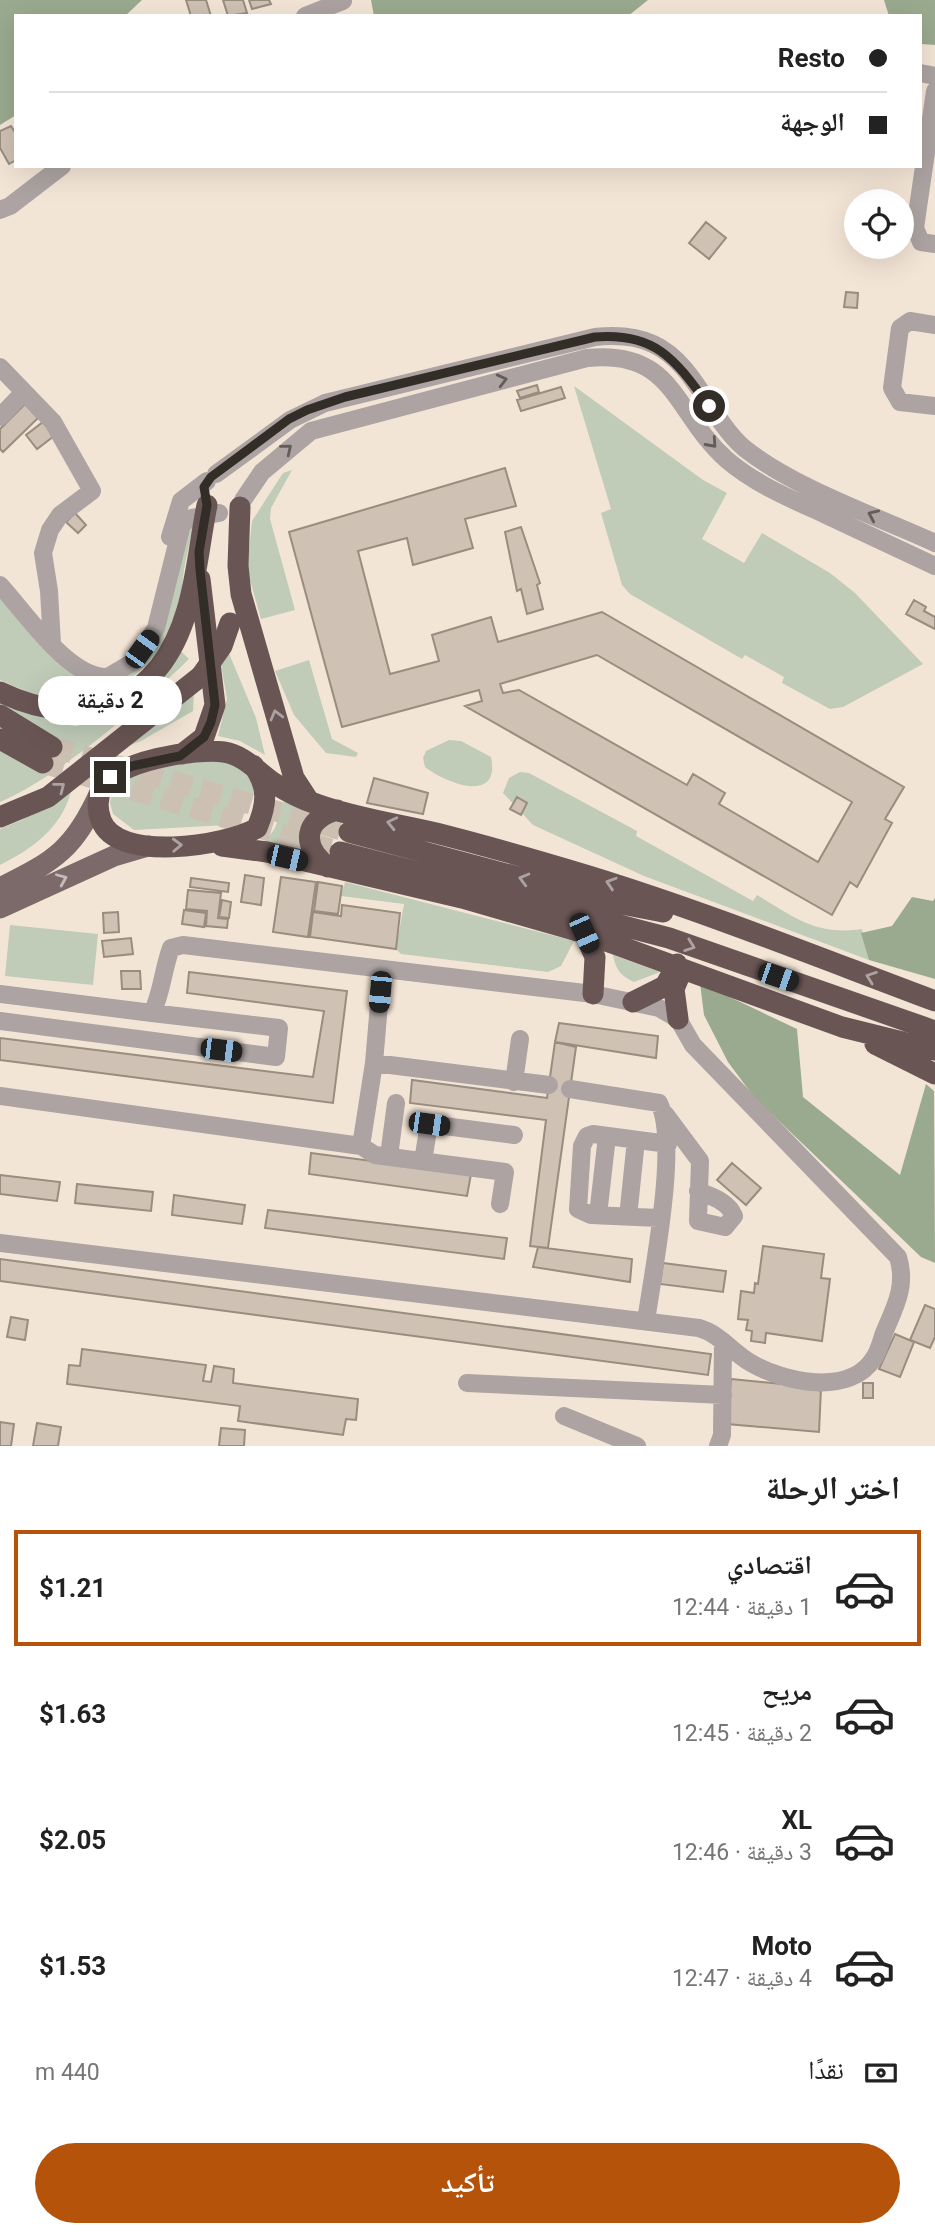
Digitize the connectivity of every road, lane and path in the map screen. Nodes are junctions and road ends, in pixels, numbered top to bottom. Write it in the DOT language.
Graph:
graph roads {
  1 [pos="343,1"];
  2 [pos="310,14"];
  3 [pos="935,92"];
  4 [pos="59,168"];
  5 [pos="0,210"];
  6 [pos="935,244"];
  7 [pos="935,325"];
  8 [pos="0,368"];
  9 [pos="24,392"];
  10 [pos="935,406"];
  11 [pos="0,417"];
  12 [pos="211,478"];
  13 [pos="240,510"];
  14 [pos="210,511"];
  15 [pos="935,543"];
  16 [pos="199,552"];
  17 [pos="935,566"];
  18 [pos="0,585"];
  19 [pos="52,644"];
  20 [pos="142,649"];
  21 [pos="0,692"];
  22 [pos="0,715"];
  23 [pos="0,739"];
  24 [pos="284,747"];
  25 [pos="180,756"];
  26 [pos="102,788"];
  27 [pos="270,790"];
  28 [pos="309,801"];
  29 [pos="338,810"];
  30 [pos="0,817"];
  31 [pos="349,832"];
  32 [pos="205,844"];
  33 [pos="148,846"];
  34 [pos="334,860"];
  35 [pos="0,888"];
  36 [pos="0,908"];
  37 [pos="734,927"];
  38 [pos="584,933"];
  39 [pos="680,965"];
  40 [pos="382,969"];
  41 [pos="778,977"];
  42 [pos="0,994"];
  43 [pos="593,994"];
  44 [pos="935,1001"];
  45 [pos="633,1002"];
  46 [pos="152,1013"];
  47 [pos="678,1019"];
  48 [pos="0,1020"];
  49 [pos="842,1027"];
  50 [pos="935,1031"];
  51 [pos="520,1038"];
  52 [pos="935,1050"];
  53 [pos="374,1063"];
  54 [pos="935,1074"];
  55 [pos="514,1082"];
  56 [pos="549,1085"];
  57 [pos="570,1089"];
  58 [pos="0,1096"];
  59 [pos="396,1103"];
  60 [pos="665,1114"];
  61 [pos="514,1135"];
  62 [pos="636,1139"];
  63 [pos="668,1144"];
  64 [pos="361,1146"];
  65 [pos="388,1156"];
  66 [pos="423,1161"];
  67 [pos="698,1191"];
  68 [pos="500,1204"];
  69 [pos="628,1217"];
  70 [pos="659,1218"];
  71 [pos="0,1243"];
  72 [pos="646,1321"];
  73 [pos="723,1341"];
  74 [pos="467,1383"];
  75 [pos="723,1395"];
  76 [pos="564,1416"];
  77 [pos="637,1446"];
  78 [pos="718,1446"];
  1 -- 2 [label="street"];
  3 -- 6 [label="street"];
  4 -- 5 [label="street"];
  7 -- 10 [label="street"];
  8 -- 9 [label="street"];
  9 -- 11 [label="street"];
  9 -- 19 [label="street"];
  12 -- 13 [label="street"];
  12 -- 14 [label="street"];
  15 -- 12 [label="street, one-way"];
  12 -- 20 [label="street"];
  13 -- 14 [label="street"];
  13 -- 17 [label="street, one-way"];
  24 -- 13 [label="highway, one-way"];
  30 -- 13 [label="highway, one-way, bridge"];
  14 -- 16 [label="highway"];
  14 -- 20 [label="street"];
  16 -- 21 [label="highway"];
  16 -- 25 [label="highway"];
  18 -- 19 [label="street"];
  19 -- 20 [label="street"];
  22 -- 23 [label="highway"];
  24 -- 27 [label="highway"];
  24 -- 28 [label="highway"];
  25 -- 26 [label="highway"];
  25 -- 27 [label="highway"];
  26 -- 33 [label="highway"];
  26 -- 35 [label="main road"];
  27 -- 28 [label="highway"];
  27 -- 32 [label="highway"];
  28 -- 29 [label="highway"];
  29 -- 34 [label="highway"];
  37 -- 29 [label="highway, one-way"];
  37 -- 31 [label="highway, one-way"];
  33 -- 32 [label="highway, one-way"];
  32 -- 34 [label="highway"];
  36 -- 33 [label="main road, one-way"];
  34 -- 38 [label="highway"];
  34 -- 41 [label="highway, one-way"];
  44 -- 37 [label="highway, one-way"];
  38 -- 39 [label="highway"];
  38 -- 43 [label="highway"];
  39 -- 45 [label="highway"];
  39 -- 47 [label="highway"];
  39 -- 49 [label="highway"];
  40 -- 43 [label="street"];
  40 -- 46 [label="street"];
  40 -- 53 [label="street"];
  41 -- 49 [label="highway"];
  41 -- 50 [label="highway"];
  42 -- 46 [label="street"];
  43 -- 45 [label="street"];
  45 -- 47 [label="street"];
  46 -- 48 [label="street"];
  47 -- 73 [label="street"];
  49 -- 52 [label="highway"];
  49 -- 54 [label="highway"];
  51 -- 55 [label="street"];
  53 -- 55 [label="street"];
  53 -- 64 [label="street"];
  55 -- 56 [label="street"];
  57 -- 60 [label="street"];
  58 -- 64 [label="street"];
  59 -- 65 [label="street"];
  60 -- 63 [label="street"];
  60 -- 67 [label="street"];
  61 -- 66 [label="street"];
  62 -- 63 [label="street"];
  62 -- 69 [label="street"];
  62 -- 69 [label="street"];
  63 -- 70 [label="street"];
  64 -- 65 [label="street"];
  65 -- 66 [label="street"];
  66 -- 68 [label="street"];
  69 -- 70 [label="street"];
  70 -- 72 [label="street"];
  71 -- 72 [label="street"];
  72 -- 73 [label="street"];
  73 -- 75 [label="street"];
  74 -- 75 [label="street"];
  75 -- 78 [label="street"];
  76 -- 77 [label="street"];
}
